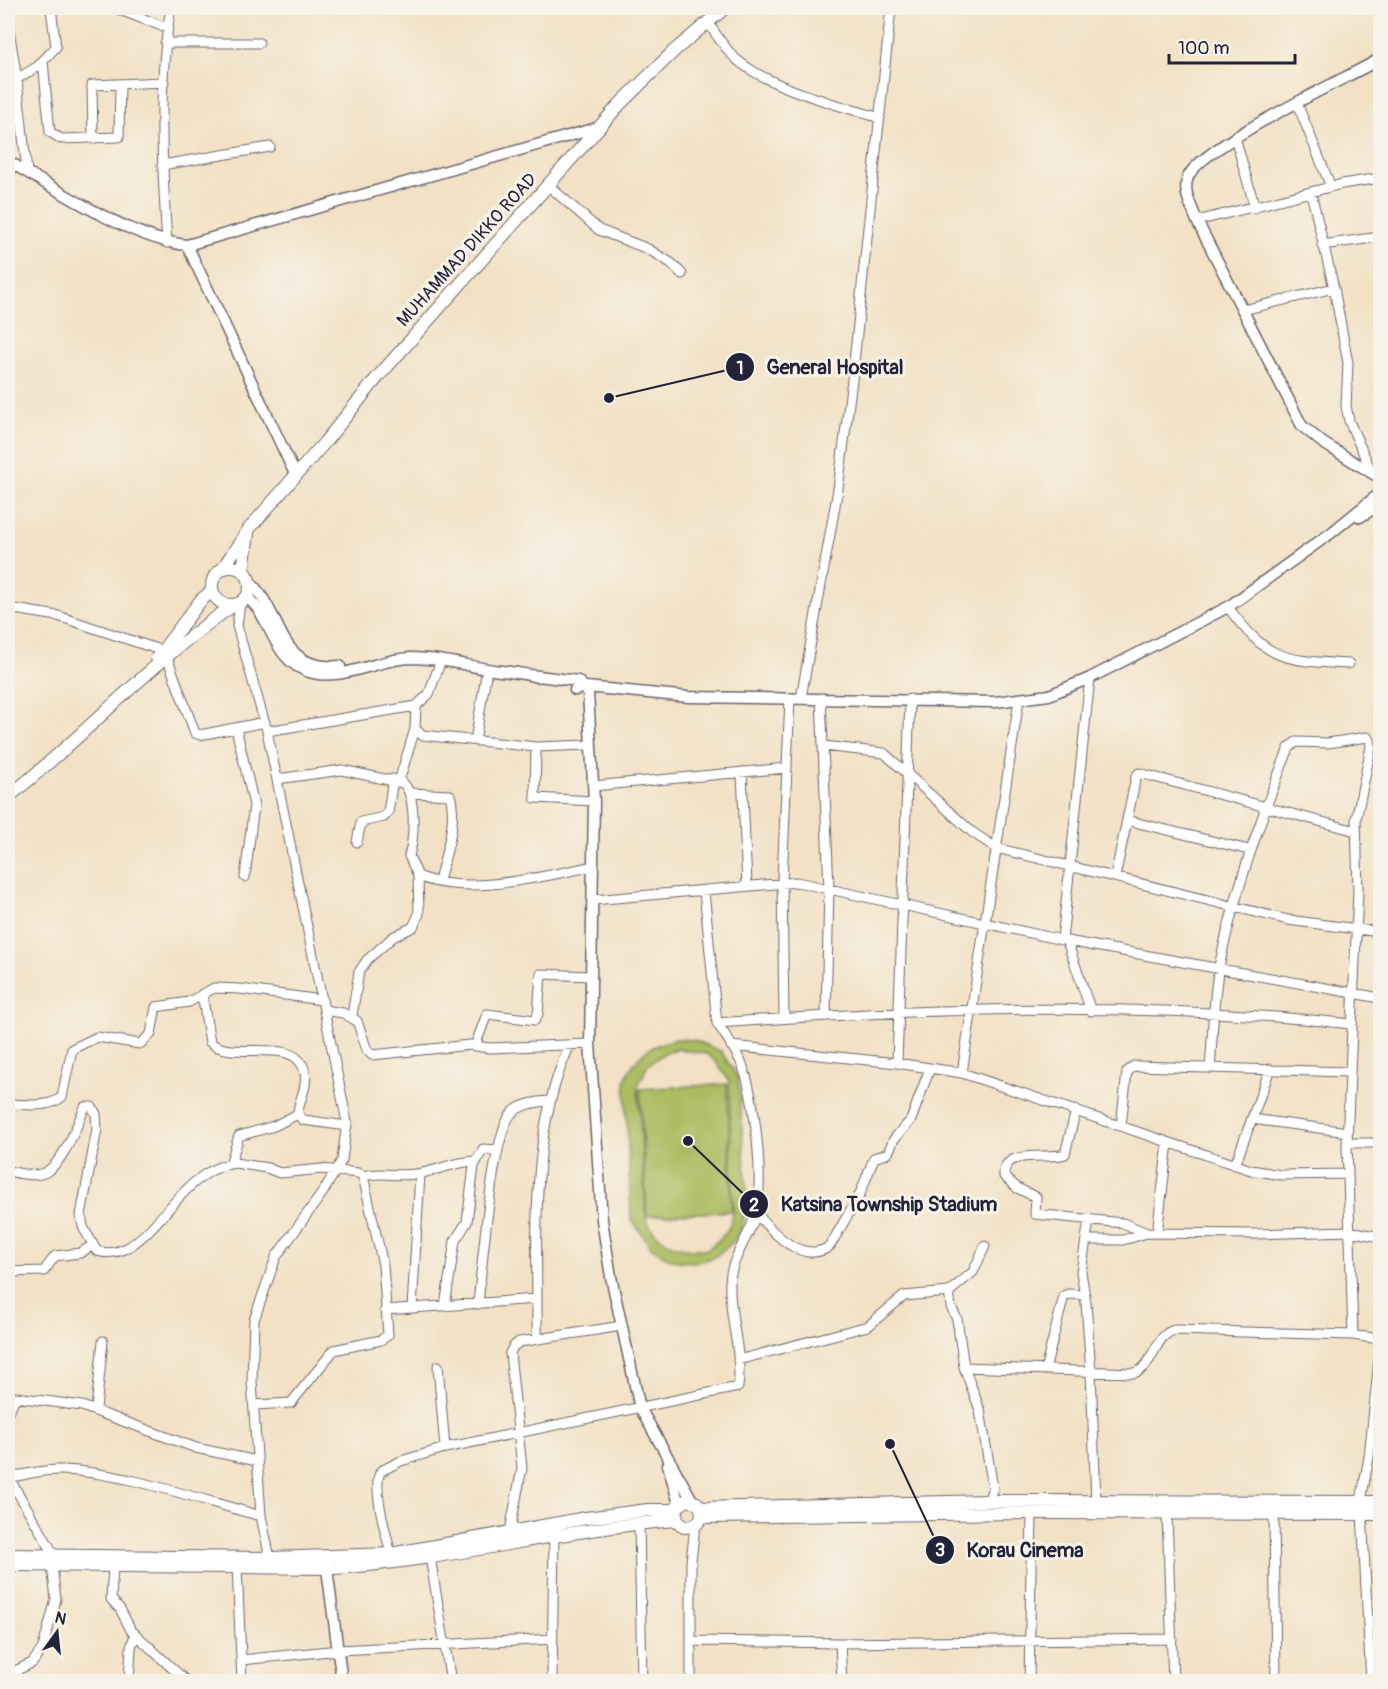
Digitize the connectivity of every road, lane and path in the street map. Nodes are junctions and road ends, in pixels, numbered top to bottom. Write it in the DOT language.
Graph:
graph roads {
  1 [pos="51,8"];
  2 [pos="115,8"];
  3 [pos="171,8"];
  4 [pos="725,8"];
  5 [pos="891,8"];
  6 [pos="707,21"];
  7 [pos="8,23"];
  8 [pos="167,28"];
  9 [pos="165,43"];
  10 [pos="259,43"];
  11 [pos="1380,59"];
  12 [pos="43,62"];
  13 [pos="17,80"];
  14 [pos="164,82"];
  15 [pos="8,84"];
  16 [pos="120,84"];
  17 [pos="1297,103"];
  18 [pos="880,118"];
  19 [pos="600,127"];
  20 [pos="1235,137"];
  21 [pos="93,139"];
  22 [pos="270,147"];
  23 [pos="8,161"];
  24 [pos="162,165"];
  25 [pos="27,172"];
  26 [pos="1380,178"];
  27 [pos="549,186"];
  28 [pos="1331,187"];
  29 [pos="1311,193"];
  30 [pos="1255,208"];
  31 [pos="1197,221"];
  32 [pos="1380,237"];
  33 [pos="167,243"];
  34 [pos="187,245"];
  35 [pos="1322,245"];
  36 [pos="682,274"];
  37 [pos="1334,288"];
  38 [pos="1243,310"];
  39 [pos="295,474"];
  40 [pos="1376,476"];
  41 [pos="1380,493"];
  42 [pos="1380,505"];
  43 [pos="249,529"];
  44 [pos="1331,533"];
  45 [pos="223,568"];
  46 [pos="243,570"];
  47 [pos="251,583"];
  48 [pos="212,591"];
  49 [pos="240,602"];
  50 [pos="1228,607"];
  51 [pos="8,608"];
  52 [pos="165,654"];
  53 [pos="441,660"];
  54 [pos="373,664"];
  55 [pos="1349,664"];
  56 [pos="487,669"];
  57 [pos="1090,678"];
  58 [pos="581,689"];
  59 [pos="796,698"];
  60 [pos="821,698"];
  61 [pos="910,699"];
  62 [pos="1018,700"];
  63 [pos="416,706"];
  64 [pos="266,726"];
  65 [pos="236,728"];
  66 [pos="415,729"];
  67 [pos="475,741"];
  68 [pos="590,745"];
  69 [pos="824,746"];
  70 [pos="536,747"];
  71 [pos="787,768"];
  72 [pos="742,772"];
  73 [pos="908,774"];
  74 [pos="277,779"];
  75 [pos="396,780"];
  76 [pos="593,786"];
  77 [pos="410,793"];
  78 [pos="8,797"];
  79 [pos="594,801"];
  80 [pos="1265,808"];
  81 [pos="1127,823"];
  82 [pos="1356,831"];
  83 [pos="357,842"];
  84 [pos="996,848"];
  85 [pos="1249,850"];
  86 [pos="594,866"];
  87 [pos="1071,866"];
  88 [pos="418,876"];
  89 [pos="245,877"];
  90 [pos="1115,877"];
  91 [pos="439,881"];
  92 [pos="782,881"];
  93 [pos="747,886"];
  94 [pos="829,889"];
  95 [pos="704,891"];
  96 [pos="593,900"];
  97 [pos="903,905"];
  98 [pos="1234,906"];
  99 [pos="984,923"];
  100 [pos="1356,931"];
  101 [pos="1380,932"];
  102 [pos="1064,941"];
  103 [pos="1219,969"];
  104 [pos="590,976"];
  105 [pos="202,994"];
  106 [pos="1354,994"];
  107 [pos="322,999"];
  108 [pos="1380,999"];
  109 [pos="324,1010"];
  110 [pos="970,1011"];
  111 [pos="1091,1011"];
  112 [pos="1215,1012"];
  113 [pos="897,1013"];
  114 [pos="352,1016"];
  115 [pos="826,1016"];
  116 [pos="784,1018"];
  117 [pos="717,1023"];
  118 [pos="1352,1024"];
  119 [pos="590,1044"];
  120 [pos="475,1046"];
  121 [pos="731,1046"];
  122 [pos="569,1047"];
  123 [pos="897,1063"];
  124 [pos="930,1068"];
  125 [pos="1210,1068"];
  126 [pos="1270,1070"];
  127 [pos="1349,1072"];
  128 [pos="962,1073"];
  129 [pos="549,1101"];
  130 [pos="8,1104"];
  131 [pos="1076,1110"];
  132 [pos="298,1114"];
  133 [pos="1252,1119"];
  134 [pos="347,1126"];
  135 [pos="1121,1126"];
  136 [pos="1347,1132"];
  137 [pos="1168,1143"];
  138 [pos="1347,1143"];
  139 [pos="1380,1143"];
  140 [pos="498,1150"];
  141 [pos="476,1161"];
  142 [pos="230,1164"];
  143 [pos="1235,1165"];
  144 [pos="336,1170"];
  145 [pos="8,1171"];
  146 [pos="1348,1173"];
  147 [pos="420,1174"];
  148 [pos="363,1176"];
  149 [pos="756,1214"];
  150 [pos="1089,1220"];
  151 [pos="1350,1231"];
  152 [pos="1152,1233"];
  153 [pos="1380,1237"];
  154 [pos="1086,1240"];
  155 [pos="93,1245"];
  156 [pos="985,1246"];
  157 [pos="8,1272"];
  158 [pos="949,1292"];
  159 [pos="1085,1295"];
  160 [pos="537,1299"];
  161 [pos="478,1304"];
  162 [pos="446,1306"];
  163 [pos="412,1308"];
  164 [pos="385,1310"];
  165 [pos="622,1326"];
  166 [pos="1353,1335"];
  167 [pos="537,1339"];
  168 [pos="1380,1339"];
  169 [pos="103,1341"];
  170 [pos="1380,1350"];
  171 [pos="738,1360"];
  172 [pos="438,1366"];
  173 [pos="964,1367"];
  174 [pos="1045,1370"];
  175 [pos="1091,1372"];
  176 [pos="254,1405"];
  177 [pos="640,1408"];
  178 [pos="96,1410"];
  179 [pos="8,1412"];
  180 [pos="520,1434"];
  181 [pos="445,1448"];
  182 [pos="1369,1457"];
  183 [pos="1380,1457"];
  184 [pos="257,1461"];
  185 [pos="8,1477"];
  186 [pos="987,1501"];
  187 [pos="1096,1502"];
  188 [pos="1380,1502"];
  189 [pos="1362,1507"];
  190 [pos="1032,1513"];
  191 [pos="1274,1513"];
  192 [pos="688,1514"];
  193 [pos="1167,1514"];
  194 [pos="1380,1514"];
  195 [pos="261,1516"];
  196 [pos="639,1523"];
  197 [pos="510,1531"];
  198 [pos="554,1535"];
  199 [pos="391,1554"];
  200 [pos="8,1555"];
  201 [pos="430,1557"];
  202 [pos="270,1558"];
  203 [pos="54,1561"];
  204 [pos="331,1562"];
  205 [pos="8,1565"];
  206 [pos="113,1566"];
  207 [pos="237,1566"];
  208 [pos="135,1634"];
  209 [pos="553,1639"];
  210 [pos="1172,1639"];
  211 [pos="691,1641"];
  212 [pos="1029,1641"];
  213 [pos="840,1642"];
  214 [pos="442,1643"];
  215 [pos="339,1650"];
  216 [pos="241,1660"];
  217 [pos="1375,1666"];
  218 [pos="15,1682"];
  219 [pos="129,1682"];
  220 [pos="187,1682"];
  221 [pos="242,1682"];
  222 [pos="342,1682"];
  223 [pos="450,1682"];
  224 [pos="552,1682"];
  225 [pos="642,1682"];
  226 [pos="692,1682"];
  227 [pos="842,1682"];
  228 [pos="1029,1682"];
  229 [pos="1173,1682"];
  230 [pos="1276,1682"];
  231 [pos="1371,1682"];
  1 -- 12 [label="street"];
  2 -- 8 [label="street"];
  3 -- 8 [label="street"];
  4 -- 6 [label="main road, MUHAMMAD DIKKO ROAD"];
  5 -- 18 [label="street"];
  6 -- 18 [label="street"];
  6 -- 19 [label="main road, MUHAMMAD DIKKO ROAD"];
  7 -- 13 [label="street"];
  8 -- 9 [label="street"];
  9 -- 10 [label="street"];
  9 -- 14 [label="street"];
  11 -- 17 [label="street"];
  12 -- 13 [label="street"];
  12 -- 21 [label="street"];
  13 -- 15 [label="street"];
  13 -- 25 [label="street"];
  14 -- 16 [label="street"];
  14 -- 24 [label="street"];
  16 -- 21 [label="street"];
  16 -- 21 [label="street"];
  17 -- 20 [label="street"];
  17 -- 28 [label="street"];
  18 -- 59 [label="street"];
  19 -- 27 [label="main road, MUHAMMAD DIKKO ROAD"];
  19 -- 34 [label="street"];
  20 -- 30 [label="street"];
  20 -- 31 [label="street"];
  22 -- 24 [label="street"];
  23 -- 25 [label="street"];
  24 -- 33 [label="street"];
  25 -- 33 [label="street"];
  26 -- 28 [label="street"];
  27 -- 36 [label="street"];
  27 -- 39 [label="main road, MUHAMMAD DIKKO ROAD"];
  28 -- 29 [label="street"];
  29 -- 30 [label="street"];
  29 -- 35 [label="street"];
  30 -- 31 [label="street"];
  31 -- 38 [label="street"];
  32 -- 35 [label="street"];
  33 -- 34 [label="street"];
  34 -- 39 [label="street"];
  35 -- 37 [label="street"];
  37 -- 38 [label="street"];
  37 -- 40 [label="street"];
  38 -- 40 [label="street"];
  39 -- 43 [label="main road, MUHAMMAD DIKKO ROAD"];
  41 -- 44 [label="street"];
  42 -- 44 [label="street"];
  43 -- 45 [label="main road, MUHAMMAD DIKKO ROAD"];
  43 -- 46 [label="main road"];
  44 -- 50 [label="street"];
  45 -- 46 [label="main road"];
  45 -- 48 [label="main road"];
  46 -- 47 [label="main road"];
  47 -- 49 [label="main road"];
  47 -- 54 [label="street"];
  48 -- 49 [label="main road"];
  48 -- 52 [label="main road"];
  49 -- 52 [label="main road"];
  49 -- 54 [label="street"];
  49 -- 64 [label="street"];
  50 -- 55 [label="street"];
  50 -- 57 [label="street"];
  51 -- 52 [label="street"];
  52 -- 65 [label="street"];
  52 -- 78 [label="main road"];
  53 -- 54 [label="street"];
  53 -- 56 [label="street"];
  53 -- 63 [label="street"];
  56 -- 58 [label="street"];
  56 -- 67 [label="street"];
  57 -- 62 [label="street"];
  57 -- 87 [label="street"];
  58 -- 59 [label="street"];
  58 -- 68 [label="street"];
  59 -- 60 [label="street"];
  59 -- 71 [label="street"];
  60 -- 61 [label="street"];
  60 -- 69 [label="street"];
  61 -- 62 [label="street"];
  61 -- 73 [label="street"];
  62 -- 84 [label="street"];
  63 -- 64 [label="street"];
  63 -- 66 [label="street"];
  64 -- 65 [label="street"];
  64 -- 74 [label="street"];
  65 -- 89 [label="street"];
  66 -- 67 [label="street"];
  66 -- 75 [label="street"];
  67 -- 70 [label="street"];
  68 -- 70 [label="street"];
  68 -- 76 [label="street"];
  69 -- 73 [label="street"];
  69 -- 94 [label="street"];
  70 -- 79 [label="street"];
  71 -- 72 [label="street"];
  71 -- 92 [label="street"];
  72 -- 76 [label="street"];
  72 -- 93 [label="street"];
  73 -- 84 [label="street"];
  73 -- 97 [label="street"];
  74 -- 75 [label="street"];
  74 -- 107 [label="street"];
  75 -- 77 [label="street"];
  75 -- 83 [label="street"];
  76 -- 79 [label="street"];
  77 -- 88 [label="street"];
  77 -- 91 [label="street"];
  79 -- 86 [label="street"];
  80 -- 81 [label="street"];
  80 -- 82 [label="street"];
  80 -- 82 [label="street"];
  80 -- 85 [label="street"];
  81 -- 85 [label="street"];
  81 -- 90 [label="street"];
  82 -- 100 [label="street"];
  84 -- 87 [label="street"];
  84 -- 99 [label="street"];
  85 -- 98 [label="street"];
  86 -- 91 [label="street"];
  86 -- 96 [label="street"];
  87 -- 90 [label="street"];
  87 -- 102 [label="street"];
  88 -- 91 [label="street"];
  88 -- 114 [label="street"];
  90 -- 98 [label="street"];
  92 -- 93 [label="street"];
  92 -- 94 [label="street"];
  92 -- 116 [label="street"];
  93 -- 95 [label="street"];
  94 -- 97 [label="street"];
  94 -- 115 [label="street"];
  95 -- 96 [label="street"];
  95 -- 117 [label="street"];
  96 -- 104 [label="street"];
  97 -- 99 [label="street"];
  97 -- 113 [label="street"];
  98 -- 100 [label="street"];
  98 -- 103 [label="street"];
  99 -- 102 [label="street"];
  99 -- 110 [label="street"];
  100 -- 101 [label="street"];
  100 -- 106 [label="street"];
  102 -- 103 [label="street"];
  102 -- 111 [label="street"];
  103 -- 106 [label="street"];
  103 -- 112 [label="street"];
  104 -- 119 [label="street"];
  104 -- 120 [label="street"];
  105 -- 107 [label="street"];
  105 -- 130 [label="street"];
  105 -- 132 [label="street"];
  106 -- 108 [label="street"];
  106 -- 118 [label="street"];
  107 -- 109 [label="street"];
  109 -- 114 [label="street"];
  109 -- 134 [label="street"];
  110 -- 111 [label="street"];
  110 -- 113 [label="street"];
  110 -- 128 [label="street"];
  111 -- 112 [label="street"];
  112 -- 118 [label="street"];
  112 -- 125 [label="street"];
  113 -- 115 [label="street"];
  113 -- 123 [label="street"];
  114 -- 120 [label="street"];
  115 -- 116 [label="street"];
  116 -- 117 [label="street"];
  117 -- 121 [label="street"];
  118 -- 127 [label="street"];
  119 -- 122 [label="street"];
  119 -- 165 [label="street"];
  120 -- 122 [label="street"];
  121 -- 123 [label="street"];
  121 -- 149 [label="street"];
  122 -- 129 [label="street"];
  123 -- 124 [label="street"];
  124 -- 128 [label="street"];
  124 -- 149 [label="street"];
  125 -- 126 [label="street"];
  125 -- 135 [label="street"];
  126 -- 127 [label="street"];
  126 -- 133 [label="street"];
  127 -- 136 [label="street"];
  128 -- 131 [label="street"];
  129 -- 140 [label="street"];
  129 -- 160 [label="street"];
  131 -- 135 [label="street"];
  131 -- 150 [label="street"];
  132 -- 134 [label="street"];
  132 -- 142 [label="street"];
  133 -- 136 [label="street"];
  133 -- 143 [label="street"];
  134 -- 144 [label="street"];
  135 -- 137 [label="street"];
  136 -- 138 [label="street"];
  137 -- 143 [label="street"];
  137 -- 152 [label="street"];
  138 -- 139 [label="street"];
  138 -- 146 [label="street"];
  140 -- 141 [label="street"];
  140 -- 161 [label="street"];
  141 -- 147 [label="street"];
  141 -- 162 [label="street"];
  142 -- 144 [label="street"];
  142 -- 155 [label="street"];
  143 -- 146 [label="street"];
  144 -- 148 [label="street"];
  144 -- 176 [label="street"];
  145 -- 155 [label="street"];
  146 -- 151 [label="street"];
  147 -- 148 [label="street"];
  147 -- 163 [label="street"];
  148 -- 164 [label="street"];
  149 -- 171 [label="street"];
  150 -- 152 [label="street"];
  150 -- 154 [label="street"];
  151 -- 152 [label="street"];
  151 -- 153 [label="street"];
  151 -- 166 [label="street"];
  152 -- 154 [label="street"];
  154 -- 159 [label="street"];
  155 -- 157 [label="street"];
  156 -- 158 [label="street"];
  158 -- 171 [label="street"];
  158 -- 173 [label="street"];
  159 -- 174 [label="street"];
  159 -- 175 [label="street"];
  160 -- 161 [label="street"];
  160 -- 167 [label="street"];
  161 -- 162 [label="street"];
  162 -- 163 [label="street"];
  163 -- 164 [label="street"];
  164 -- 176 [label="street"];
  165 -- 167 [label="street"];
  165 -- 177 [label="street"];
  166 -- 168 [label="street"];
  166 -- 175 [label="street"];
  167 -- 180 [label="street"];
  169 -- 178 [label="street"];
  170 -- 182 [label="street"];
  171 -- 177 [label="street"];
  172 -- 181 [label="street"];
  173 -- 174 [label="street"];
  173 -- 186 [label="street"];
  174 -- 175 [label="street"];
  175 -- 187 [label="street"];
  176 -- 184 [label="street"];
  177 -- 180 [label="street"];
  177 -- 192 [label="street"];
  178 -- 179 [label="street"];
  178 -- 184 [label="street"];
  180 -- 181 [label="street"];
  180 -- 197 [label="street"];
  181 -- 199 [label="street"];
  182 -- 183 [label="street"];
  182 -- 189 [label="street"];
  184 -- 195 [label="street"];
  185 -- 195 [label="street"];
  185 -- 203 [label="street"];
  186 -- 187 [label="main road"];
  186 -- 192 [label="main road"];
  187 -- 189 [label="main road"];
  188 -- 189 [label="main road"];
  189 -- 191 [label="main road"];
  189 -- 194 [label="main road"];
  189 -- 217 [label="street"];
  190 -- 192 [label="main road"];
  190 -- 193 [label="main road"];
  190 -- 212 [label="street"];
  191 -- 193 [label="main road"];
  191 -- 230 [label="street"];
  192 -- 196 [label="main road"];
  192 -- 197 [label="main road"];
  192 -- 211 [label="street"];
  193 -- 210 [label="street"];
  195 -- 202 [label="street"];
  196 -- 198 [label="main road"];
  196 -- 225 [label="street"];
  197 -- 199 [label="main road"];
  198 -- 201 [label="main road"];
  198 -- 209 [label="street"];
  199 -- 204 [label="main road"];
  200 -- 203 [label="main road"];
  201 -- 204 [label="main road"];
  201 -- 214 [label="street"];
  202 -- 203 [label="main road"];
  202 -- 204 [label="main road"];
  203 -- 205 [label="main road"];
  203 -- 206 [label="main road"];
  203 -- 218 [label="street"];
  204 -- 207 [label="main road"];
  204 -- 215 [label="street"];
  206 -- 207 [label="main road"];
  206 -- 208 [label="street"];
  207 -- 216 [label="street"];
  208 -- 219 [label="street"];
  208 -- 220 [label="street"];
  209 -- 214 [label="street"];
  209 -- 224 [label="street"];
  210 -- 212 [label="street"];
  210 -- 229 [label="street"];
  211 -- 213 [label="street"];
  211 -- 226 [label="street"];
  212 -- 213 [label="street"];
  212 -- 228 [label="street"];
  213 -- 227 [label="street"];
  214 -- 215 [label="street"];
  214 -- 223 [label="street"];
  215 -- 216 [label="street"];
  215 -- 222 [label="street"];
  216 -- 221 [label="street"];
  217 -- 231 [label="street"];
}
